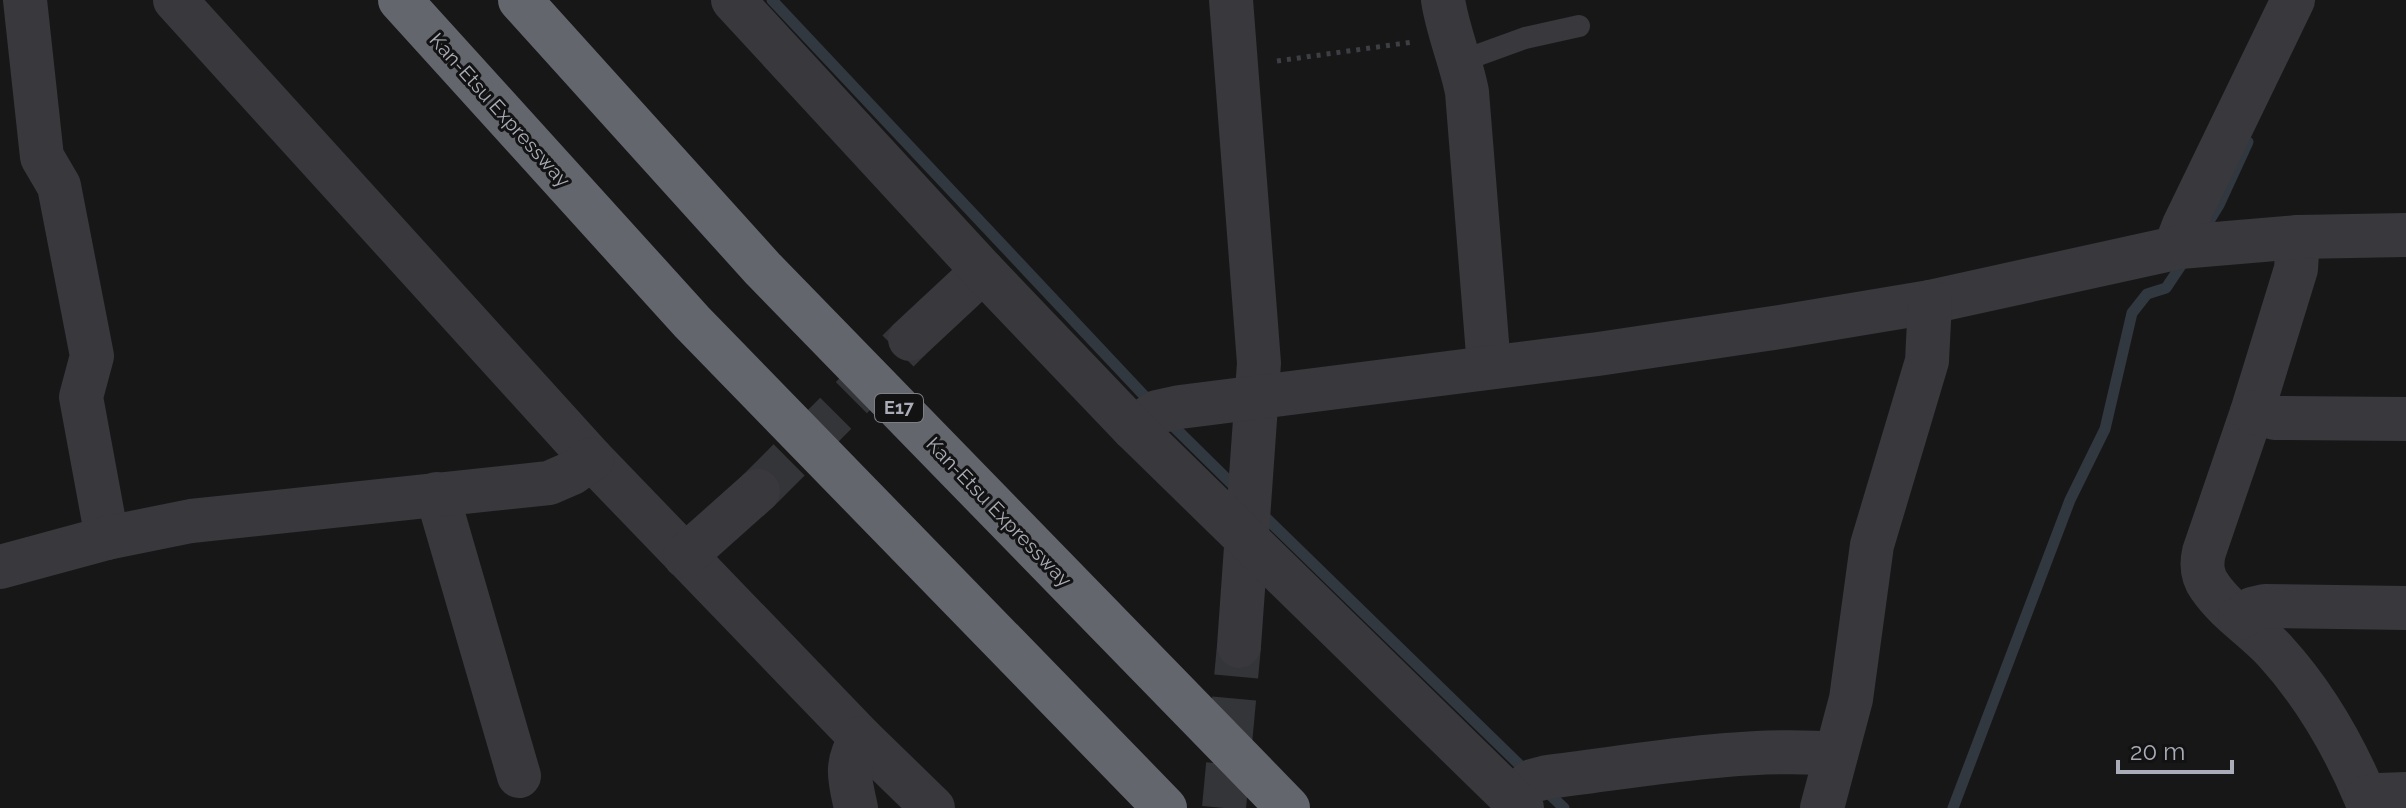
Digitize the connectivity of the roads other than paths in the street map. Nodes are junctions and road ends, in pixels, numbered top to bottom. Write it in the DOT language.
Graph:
graph roads {
  1 [pos="25,0"];
  2 [pos="175,0"];
  3 [pos="400,0"];
  4 [pos="520,0"];
  5 [pos="733,0"];
  6 [pos="1231,0"];
  7 [pos="2293,0"];
  8 [pos="1579,26"];
  9 [pos="1450,33"];
  10 [pos="2406,235"];
  11 [pos="2298,237"];
  12 [pos="2180,247"];
  13 [pos="983,271"];
  14 [pos="1930,302"];
  15 [pos="910,339"];
  16 [pos="1489,367"];
  17 [pos="1257,395"];
  18 [pos="2252,412"];
  19 [pos="2406,419"];
  20 [pos="1133,428"];
  21 [pos="592,459"];
  22 [pos="758,491"];
  23 [pos="437,494"];
  24 [pos="107,538"];
  25 [pos="1247,543"];
  26 [pos="685,556"];
  27 [pos="0,567"];
  28 [pos="2406,608"];
  29 [pos="2240,618"];
  30 [pos="1239,646"];
  31 [pos="861,738"];
  32 [pos="1836,754"];
  33 [pos="519,776"];
  34 [pos="2381,800"];
  35 [pos="1517,803"];
  36 [pos="856,808"];
  37 [pos="933,808"];
  38 [pos="1165,808"];
  39 [pos="1288,808"];
  40 [pos="1822,808"];
  1 -- 24 [label="street"];
  2 -- 21 [label="street"];
  3 -- 38 [label="highway, Kan-Etsu Expressway"];
  4 -- 39 [label="highway, Kan-Etsu Expressway / E17"];
  5 -- 13 [label="street"];
  6 -- 17 [label="street"];
  7 -- 12 [label="street"];
  8 -- 9 [label="lane"];
  9 -- 16 [label="street"];
  10 -- 11 [label="street"];
  11 -- 12 [label="street"];
  11 -- 18 [label="street"];
  12 -- 14 [label="street"];
  13 -- 15 [label="street"];
  13 -- 20 [label="street"];
  14 -- 16 [label="street"];
  14 -- 32 [label="street"];
  16 -- 17 [label="street"];
  17 -- 20 [label="street"];
  17 -- 25 [label="street"];
  18 -- 19 [label="street"];
  18 -- 29 [label="street"];
  20 -- 25 [label="street"];
  21 -- 23 [label="street"];
  21 -- 26 [label="street"];
  22 -- 26 [label="street"];
  23 -- 24 [label="street"];
  23 -- 33 [label="street"];
  24 -- 27 [label="street"];
  25 -- 30 [label="street"];
  25 -- 35 [label="street"];
  26 -- 31 [label="street"];
  28 -- 29 [label="street"];
  29 -- 34 [label="street"];
  31 -- 36 [label="street"];
  31 -- 37 [label="street"];
  32 -- 35 [label="street"];
  32 -- 40 [label="street"];
}
